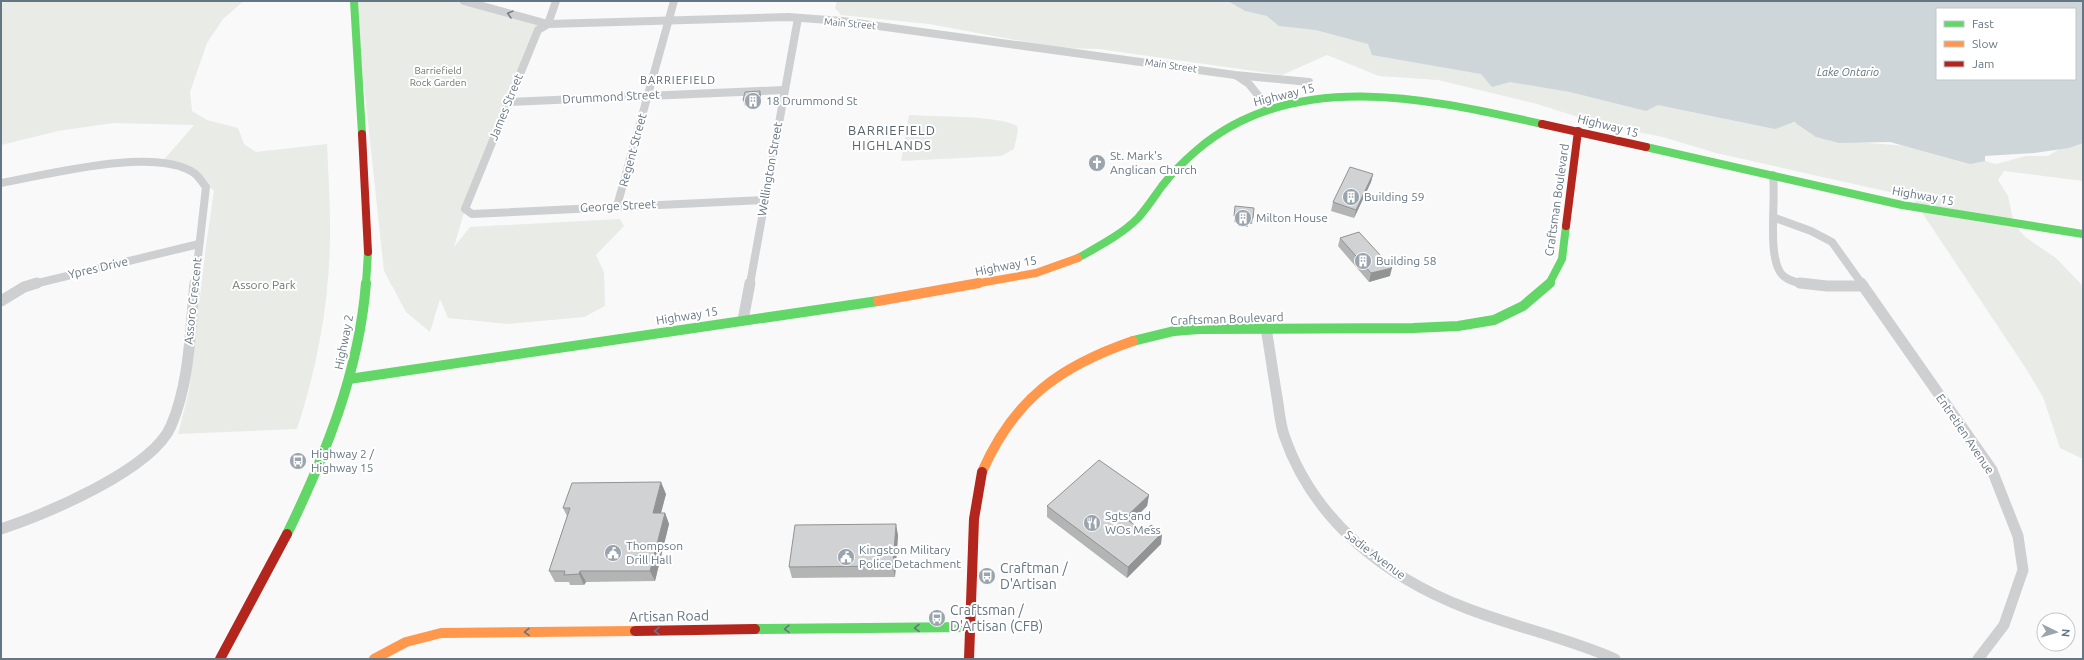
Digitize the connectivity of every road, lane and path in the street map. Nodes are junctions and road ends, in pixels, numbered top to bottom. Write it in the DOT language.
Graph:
graph roads {
  1 [pos="354,1"];
  2 [pos="464,1"];
  3 [pos="556,1"];
  4 [pos="674,1"];
  5 [pos="798,18"];
  6 [pos="669,21"];
  7 [pos="548,24"];
  8 [pos="1235,74"];
  9 [pos="1309,82"];
  10 [pos="784,90"];
  11 [pos="647,96"];
  12 [pos="509,102"];
  13 [pos="1268,109"];
  14 [pos="1578,131"];
  15 [pos="1773,175"];
  16 [pos="1,183"];
  17 [pos="764,200"];
  18 [pos="617,206"];
  19 [pos="472,214"];
  20 [pos="1775,218"];
  21 [pos="2083,234"];
  22 [pos="199,244"];
  23 [pos="1863,286"];
  24 [pos="1,301"];
  25 [pos="742,320"];
  26 [pos="1266,328"];
  27 [pos="349,379"];
  28 [pos="1,529"];
  29 [pos="970,627"];
  30 [pos="220,659"];
  31 [pos="374,659"];
  32 [pos="969,659"];
  33 [pos="1615,659"];
  34 [pos="1978,659"];
  1 -- 27 [label="main road, Highway 2"];
  7 -- 2 [label="street, Main Street, one-way"];
  3 -- 7 [label="street, James Street"];
  4 -- 6 [label="street, Regent Street"];
  5 -- 6 [label="street, Main Street"];
  5 -- 8 [label="street, Main Street"];
  5 -- 10 [label="street, Wellington Street"];
  6 -- 7 [label="street, Main Street"];
  6 -- 11 [label="street, Regent Street"];
  7 -- 12 [label="street, James Street"];
  8 -- 9 [label="street, Main Street"];
  8 -- 13 [label="street"];
  10 -- 11 [label="street, Drummond Street"];
  10 -- 17 [label="street, Wellington Street"];
  11 -- 12 [label="street, Drummond Street"];
  11 -- 18 [label="street, Regent Street"];
  12 -- 19 [label="street, James Street"];
  13 -- 14 [label="main road, Highway 15"];
  13 -- 25 [label="main road, Highway 15"];
  14 -- 15 [label="main road, Highway 15"];
  14 -- 26 [label="main road, Craftsman Boulevard"];
  15 -- 20 [label="street"];
  15 -- 21 [label="main road, Highway 15"];
  16 -- 22 [label="street, Assoro Crescent"];
  17 -- 18 [label="street, George Street"];
  17 -- 25 [label="street, Wellington Street"];
  18 -- 19 [label="street, George Street"];
  20 -- 23 [label="street, Entretien Avenue"];
  20 -- 23 [label="street"];
  22 -- 24 [label="street, Ypres Drive"];
  22 -- 28 [label="street, Assoro Crescent"];
  23 -- 34 [label="street, Entretien Avenue"];
  25 -- 27 [label="main road, Highway 15"];
  26 -- 29 [label="main road, Craftsman Boulevard"];
  26 -- 33 [label="street, Sadie Avenue"];
  27 -- 30 [label="main road, Highway 2"];
  29 -- 31 [label="main road, Artisan Road, one-way"];
  29 -- 32 [label="main road, Craftsman Boulevard"];
}
